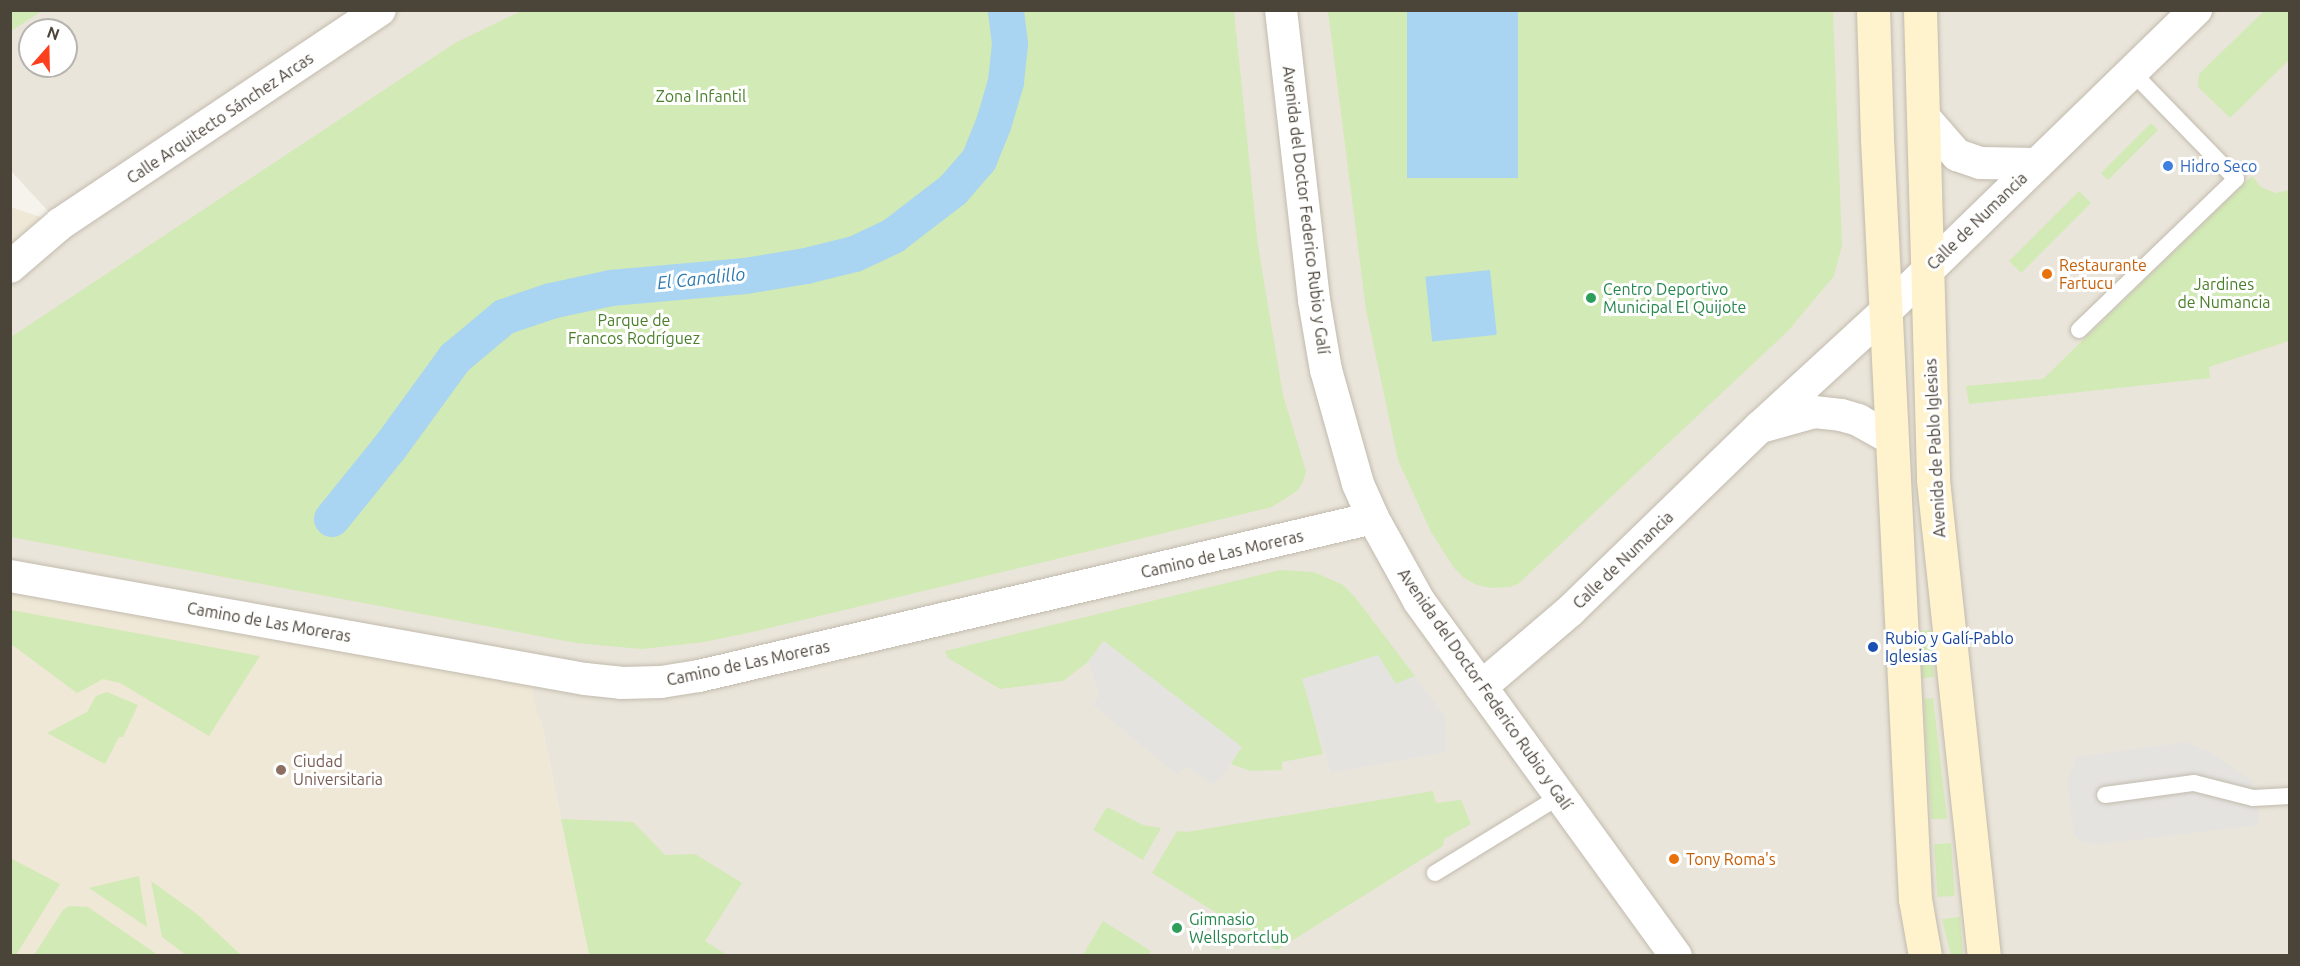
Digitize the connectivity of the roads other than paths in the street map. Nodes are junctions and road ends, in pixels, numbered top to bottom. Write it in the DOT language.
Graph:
graph roads {
  1 [pos="380,10"];
  2 [pos="1281,10"];
  3 [pos="1873,10"];
  4 [pos="1920,10"];
  5 [pos="2196,10"];
  6 [pos="2132,72"];
  7 [pos="1923,116"];
  8 [pos="2037,164"];
  9 [pos="60,224"];
  10 [pos="10,244"];
  11 [pos="10,267"];
  12 [pos="1928,269"];
  13 [pos="1885,312"];
  14 [pos="2079,330"];
  15 [pos="1760,427"];
  16 [pos="1891,438"];
  17 [pos="1373,518"];
  18 [pos="10,576"];
  19 [pos="1480,687"];
  20 [pos="2105,795"];
  21 [pos="1560,796"];
  22 [pos="2289,796"];
  23 [pos="1435,873"];
  24 [pos="1676,956"];
  25 [pos="1926,956"];
  26 [pos="1984,956"];
  1 -- 9 [label="street, Calle Arquitecto Sánchez Arcas"];
  2 -- 17 [label="street, Avenida del Doctor Federico Rubio y Galí"];
  3 -- 13 [label="street"];
  4 -- 7 [label="street, Avenida de Pablo Iglesias"];
  5 -- 6 [label="street, Calle de Numancia"];
  6 -- 8 [label="street, Calle de Numancia"];
  6 -- 14 [label="lane"];
  7 -- 8 [label="street, Calle de Numancia"];
  7 -- 12 [label="street, Avenida de Pablo Iglesias"];
  8 -- 12 [label="street, Calle de Numancia"];
  9 -- 10 [label="street, Calle Arquitecto Sánchez Arcas"];
  9 -- 11 [label="street, Calle Arquitecto Sánchez Arcas"];
  12 -- 13 [label="street, Calle de Numancia"];
  12 -- 26 [label="street, Avenida de Pablo Iglesias"];
  13 -- 15 [label="street, Calle de Numancia"];
  13 -- 16 [label="street"];
  15 -- 16 [label="street, Calle de Numancia"];
  15 -- 19 [label="street, Calle de Numancia"];
  16 -- 25 [label="street"];
  17 -- 18 [label="street, Camino de Las Moreras"];
  17 -- 19 [label="street, Avenida del Doctor Federico Rubio y Galí"];
  19 -- 21 [label="street, Avenida del Doctor Federico Rubio y Galí"];
  20 -- 22 [label="lane"];
  21 -- 23 [label="lane"];
  21 -- 24 [label="street, Avenida del Doctor Federico Rubio y Galí"];
}
